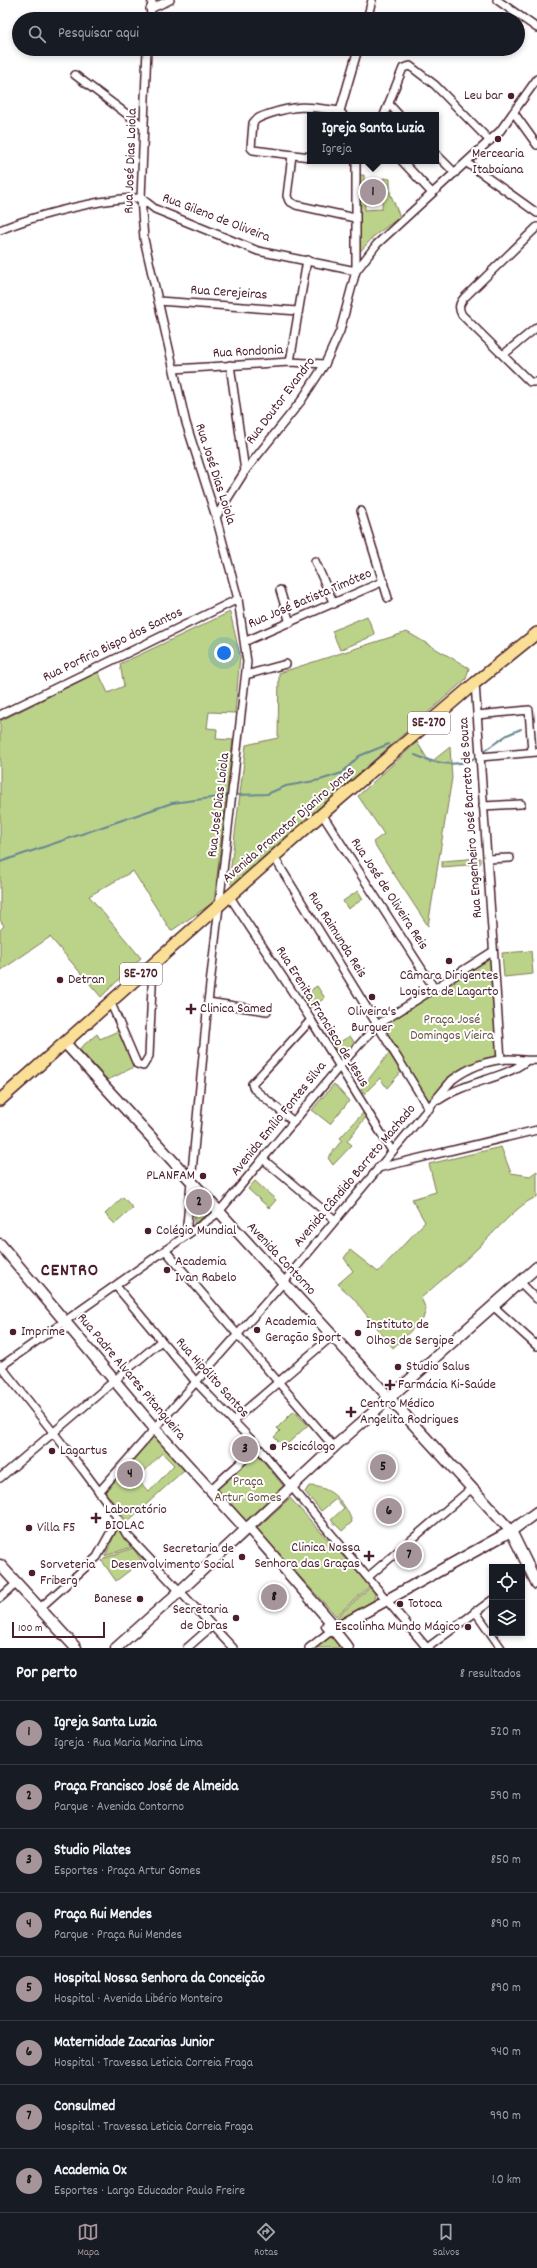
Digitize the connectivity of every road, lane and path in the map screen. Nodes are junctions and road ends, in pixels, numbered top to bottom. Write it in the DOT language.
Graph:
graph roads {
  1 [pos="152,0"];
  2 [pos="170,0"];
  3 [pos="372,0"];
  4 [pos="497,0"];
  5 [pos="150,9"];
  6 [pos="369,12"];
  7 [pos="514,12"];
  8 [pos="525,20"];
  9 [pos="537,28"];
  10 [pos="147,56"];
  11 [pos="356,56"];
  12 [pos="75,75"];
  13 [pos="537,79"];
  14 [pos="389,104"];
  15 [pos="337,112"];
  16 [pos="342,112"];
  17 [pos="385,112"];
  18 [pos="396,112"];
  19 [pos="514,113"];
  20 [pos="144,127"];
  21 [pos="490,142"];
  22 [pos="537,145"];
  23 [pos="292,155"];
  24 [pos="307,157"];
  25 [pos="439,157"];
  26 [pos="467,163"];
  27 [pos="354,164"];
  28 [pos="405,164"];
  29 [pos="455,174"];
  30 [pos="432,194"];
  31 [pos="141,198"];
  32 [pos="537,213"];
  33 [pos="355,218"];
  34 [pos="537,227"];
  35 [pos="0,230"];
  36 [pos="307,260"];
  37 [pos="356,271"];
  38 [pos="158,301"];
  39 [pos="298,311"];
  40 [pos="537,327"];
  41 [pos="504,355"];
  42 [pos="290,362"];
  43 [pos="325,364"];
  44 [pos="230,365"];
  45 [pos="174,369"];
  46 [pos="535,383"];
  47 [pos="245,471"];
  48 [pos="361,511"];
  49 [pos="216,517"];
  50 [pos="315,561"];
  51 [pos="384,581"];
  52 [pos="280,590"];
  53 [pos="388,598"];
  54 [pos="238,599"];
  55 [pos="334,604"];
  56 [pos="290,623"];
  57 [pos="537,633"];
  58 [pos="246,641"];
  59 [pos="286,664"];
  60 [pos="246,675"];
  61 [pos="475,683"];
  62 [pos="0,715"];
  63 [pos="477,715"];
  64 [pos="534,752"];
  65 [pos="480,757"];
  66 [pos="521,804"];
  67 [pos="483,806"];
  68 [pos="322,814"];
  69 [pos="274,857"];
  70 [pos="510,858"];
  71 [pos="487,859"];
  72 [pos="230,896"];
  73 [pos="220,906"];
  74 [pos="492,952"];
  75 [pos="153,964"];
  76 [pos="434,988"];
  77 [pos="110,1001"];
  78 [pos="208,1002"];
  79 [pos="267,1011"];
  80 [pos="310,1020"];
  81 [pos="377,1025"];
  82 [pos="65,1043"];
  83 [pos="501,1060"];
  84 [pos="514,1060"];
  85 [pos="537,1060"];
  86 [pos="525,1062"];
  87 [pos="339,1067"];
  88 [pos="516,1068"];
  89 [pos="0,1100"];
  90 [pos="430,1107"];
  91 [pos="294,1122"];
  92 [pos="537,1130"];
  93 [pos="392,1151"];
  94 [pos="264,1160"];
  95 [pos="377,1168"];
  96 [pos="191,1181"];
  97 [pos="218,1213"];
  98 [pos="334,1219"];
  99 [pos="186,1234"];
  100 [pos="0,1244"];
  101 [pos="165,1250"];
  102 [pos="537,1267"];
  103 [pos="520,1282"];
  104 [pos="284,1283"];
  105 [pos="116,1286"];
  106 [pos="537,1299"];
  107 [pos="493,1306"];
  108 [pos="66,1322"];
  109 [pos="237,1336"];
  110 [pos="332,1336"];
  111 [pos="162,1341"];
  112 [pos="537,1346"];
  113 [pos="0,1367"];
  114 [pos="116,1381"];
  115 [pos="278,1381"];
  116 [pos="196,1382"];
  117 [pos="390,1398"];
  118 [pos="233,1421"];
  119 [pos="154,1429"];
  120 [pos="54,1434"];
  121 [pos="258,1447"];
  122 [pos="334,1447"];
  123 [pos="0,1478"];
  124 [pos="291,1488"];
  125 [pos="472,1488"];
  126 [pos="211,1489"];
  127 [pos="99,1492"];
  128 [pos="537,1512"];
  129 [pos="118,1519"];
  130 [pos="245,1528"];
  131 [pos="511,1531"];
  132 [pos="0,1565"];
  133 [pos="0,1572"];
  134 [pos="368,1577"];
  135 [pos="537,1584"];
  136 [pos="13,1586"];
  137 [pos="180,1591"];
  138 [pos="0,1598"];
  139 [pos="387,1601"];
  140 [pos="489,1602"];
  141 [pos="40,1608"];
  142 [pos="475,1611"];
  143 [pos="212,1626"];
  144 [pos="335,1631"];
  145 [pos="76,1648"];
  146 [pos="116,1648"];
  147 [pos="188,1648"];
  148 [pos="233,1648"];
  149 [pos="310,1648"];
  150 [pos="348,1648"];
  151 [pos="427,1648"];
  152 [pos="501,1648"];
  1 -- 5 [label="street"];
  2 -- 5 [label="street"];
  3 -- 6 [label="street"];
  4 -- 7 [label="street"];
  8 -- 9 [label="street"];
  10 -- 20 [label="street, Rua José Dias Loiola"];
  11 -- 16 [label="street"];
  12 -- 20 [label="street"];
  13 -- 19 [label="street, Rua Doutor Evandro"];
  14 -- 17 [label="street"];
  14 -- 18 [label="street"];
  14 -- 21 [label="street"];
  15 -- 23 [label="street"];
  19 -- 21 [label="street, Rua Doutor Evandro"];
  19 -- 22 [label="street"];
  20 -- 31 [label="street, Rua José Dias Loiola"];
  21 -- 26 [label="street, Rua Doutor Evandro"];
  23 -- 24 [label="street"];
  23 -- 33 [label="street"];
  25 -- 29 [label="street"];
  26 -- 29 [label="street, Rua Doutor Evandro"];
  26 -- 32 [label="street"];
  27 -- 33 [label="street"];
  28 -- 30 [label="street"];
  29 -- 30 [label="street, Rua Doutor Evandro"];
  30 -- 37 [label="street, Rua Doutor Evandro"];
  31 -- 35 [label="street"];
  31 -- 36 [label="street, Rua Gileno de Oliveira"];
  31 -- 38 [label="street, Rua José Dias Loiola"];
  33 -- 37 [label="street"];
  34 -- 41 [label="street"];
  36 -- 37 [label="street, Rua Gileno de Oliveira"];
  36 -- 39 [label="street"];
  37 -- 43 [label="street, Rua Doutor Evandro"];
  38 -- 39 [label="street, Rua Cerejeiras"];
  38 -- 45 [label="street, Rua José Dias Loiola"];
  39 -- 42 [label="street"];
  40 -- 41 [label="street"];
  41 -- 46 [label="street"];
  42 -- 43 [label="street, Rua Rondonia"];
  42 -- 44 [label="street, Rua Rondonia"];
  43 -- 47 [label="street, Rua Doutor Evandro"];
  44 -- 45 [label="street, Rua Rondonia"];
  44 -- 47 [label="street"];
  45 -- 49 [label="street, Rua José Dias Loiola"];
  47 -- 49 [label="street, Rua Doutor Evandro"];
  48 -- 51 [label="street"];
  49 -- 54 [label="street, Rua José Dias Loiola"];
  50 -- 55 [label="street"];
  51 -- 53 [label="street"];
  51 -- 55 [label="street, Rua José Batista Timóteo"];
  52 -- 56 [label="street"];
  54 -- 58 [label="street, Rua José Dias Loiola"];
  54 -- 62 [label="street, Rua Porfirio Bispo dos Santos"];
  55 -- 56 [label="street, Rua José Batista Timóteo"];
  56 -- 58 [label="street, Rua José Batista Timóteo"];
  57 -- 61 [label="main road, Avenida Promotor Djaniro Jonas / SE-270"];
  58 -- 60 [label="street, Rua José Dias Loiola"];
  59 -- 60 [label="street"];
  60 -- 73 [label="street, Rua José Dias Loiola"];
  61 -- 63 [label="street, Rua Engenheiro José Barreto de Souza"];
  61 -- 68 [label="main road, Avenida Promotor Djaniro Jonas / SE-270"];
  63 -- 64 [label="street"];
  63 -- 65 [label="street, Rua Engenheiro José Barreto de Souza"];
  64 -- 65 [label="street"];
  65 -- 67 [label="street, Rua Engenheiro José Barreto de Souza"];
  66 -- 67 [label="street"];
  67 -- 71 [label="street, Rua Engenheiro José Barreto de Souza"];
  68 -- 69 [label="main road, Avenida Promotor Djaniro Jonas / SE-270"];
  68 -- 76 [label="street, Rua José de Oliveira Reis"];
  69 -- 72 [label="main road, Avenida Promotor Djaniro Jonas / SE-270"];
  69 -- 81 [label="street, Rua Raimunda Reis"];
  70 -- 71 [label="street"];
  71 -- 74 [label="street, Rua Engenheiro José Barreto de Souza"];
  72 -- 73 [label="main road, Avenida Promotor Djaniro Jonas / SE-270"];
  72 -- 80 [label="street, Rua Erenita Francisco de Jesus"];
  73 -- 75 [label="main road, Avenida Promotor Djaniro Jonas / SE-270"];
  73 -- 78 [label="street, Rua José Dias Loiola"];
  74 -- 76 [label="street"];
  74 -- 83 [label="street"];
  75 -- 77 [label="main road, Avenida Promotor Djaniro Jonas / SE-270"];
  75 -- 77 [label="street"];
  76 -- 81 [label="street"];
  77 -- 82 [label="main road, Avenida Promotor Djaniro Jonas / SE-270"];
  78 -- 79 [label="street"];
  78 -- 96 [label="street, Rua José Dias Loiola"];
  80 -- 87 [label="street, Rua Erenita Francisco de Jesus"];
  80 -- 91 [label="street"];
  81 -- 87 [label="street, Avenida Emílio Fontes Silva"];
  81 -- 90 [label="street"];
  82 -- 89 [label="main road, SE-270"];
  82 -- 96 [label="main road, Avenida Contorno"];
  83 -- 84 [label="street"];
  83 -- 90 [label="street"];
  84 -- 86 [label="street"];
  84 -- 88 [label="street"];
  85 -- 86 [label="street"];
  86 -- 88 [label="street"];
  87 -- 91 [label="street, Avenida Emílio Fontes Silva"];
  87 -- 93 [label="street, Rua Erenita Francisco de Jesus"];
  88 -- 90 [label="street"];
  90 -- 93 [label="street, Avenida Cândido Barreto Machado"];
  91 -- 94 [label="street, Avenida Emílio Fontes Silva"];
  92 -- 95 [label="street"];
  93 -- 95 [label="street, Avenida Cândido Barreto Machado"];
  94 -- 97 [label="street, Avenida Emílio Fontes Silva"];
  94 -- 98 [label="street"];
  95 -- 98 [label="street, Avenida Cândido Barreto Machado"];
  96 -- 97 [label="main road, Avenida Contorno"];
  96 -- 99 [label="street, Rua José Dias Loiola"];
  97 -- 99 [label="street, Avenida Emílio Fontes Silva"];
  97 -- 104 [label="main road, Avenida Contorno"];
  98 -- 104 [label="street, Avenida Cândido Barreto Machado"];
  99 -- 101 [label="street, Avenida Emílio Fontes Silva"];
  100 -- 108 [label="main road, Rua Padre Alvares Pitangueira"];
  101 -- 105 [label="street, Avenida Emílio Fontes Silva"];
  101 -- 109 [label="street"];
  102 -- 103 [label="main road"];
  103 -- 106 [label="street"];
  103 -- 107 [label="main road"];
  104 -- 109 [label="street, Avenida Cândido Barreto Machado"];
  104 -- 110 [label="main road, Avenida Contorno"];
  105 -- 108 [label="street, Avenida Emílio Fontes Silva"];
  105 -- 111 [label="street, Rua Hipólito Santos"];
  107 -- 112 [label="street"];
  107 -- 117 [label="main road"];
  108 -- 113 [label="street, Avenida Emílio Fontes Silva"];
  108 -- 114 [label="main road, Rua Padre Alvares Pitangueira"];
  109 -- 115 [label="street"];
  109 -- 116 [label="street, Avenida Cândido Barreto Machado"];
  110 -- 115 [label="street"];
  110 -- 117 [label="main road, Avenida Contorno"];
  111 -- 114 [label="street"];
  111 -- 116 [label="street, Rua Hipólito Santos"];
  113 -- 120 [label="street"];
  114 -- 119 [label="main road, Rua Padre Alvares Pitangueira"];
  114 -- 120 [label="street"];
  115 -- 118 [label="street"];
  115 -- 122 [label="street"];
  116 -- 118 [label="street, Rua Hipólito Santos"];
  116 -- 119 [label="street, Avenida Cândido Barreto Machado"];
  117 -- 122 [label="main road"];
  117 -- 125 [label="main road, Avenida Contorno"];
  118 -- 121 [label="street, Rua Hipólito Santos"];
  119 -- 126 [label="main road, Rua Padre Alvares Pitangueira"];
  119 -- 127 [label="street, Avenida Cândido Barreto Machado"];
  120 -- 123 [label="street"];
  120 -- 127 [label="street"];
  121 -- 124 [label="street, Rua Hipólito Santos"];
  121 -- 126 [label="street"];
  122 -- 124 [label="main road"];
  124 -- 130 [label="main road"];
  124 -- 134 [label="street, Rua Hipólito Santos"];
  125 -- 131 [label="main road, Avenida Contorno"];
  125 -- 134 [label="street"];
  126 -- 130 [label="main road, Rua Padre Alvares Pitangueira"];
  127 -- 129 [label="street"];
  128 -- 131 [label="main road"];
  129 -- 137 [label="street"];
  129 -- 141 [label="street"];
  130 -- 137 [label="main road"];
  130 -- 144 [label="main road, Rua Padre Alvares Pitangueira"];
  131 -- 135 [label="main road, Avenida Contorno"];
  131 -- 139 [label="main road"];
  132 -- 136 [label="main road"];
  133 -- 136 [label="street"];
  134 -- 139 [label="street, Rua Hipólito Santos"];
  136 -- 138 [label="street"];
  136 -- 141 [label="main road"];
  137 -- 143 [label="street"];
  137 -- 146 [label="main road"];
  139 -- 144 [label="main road"];
  139 -- 151 [label="street, Rua Hipólito Santos"];
  140 -- 142 [label="street"];
  141 -- 145 [label="main road"];
  142 -- 151 [label="street"];
  142 -- 152 [label="street"];
  143 -- 147 [label="street"];
  143 -- 148 [label="street"];
  144 -- 149 [label="street"];
  144 -- 150 [label="main road, Rua Padre Alvares Pitangueira"];
}
